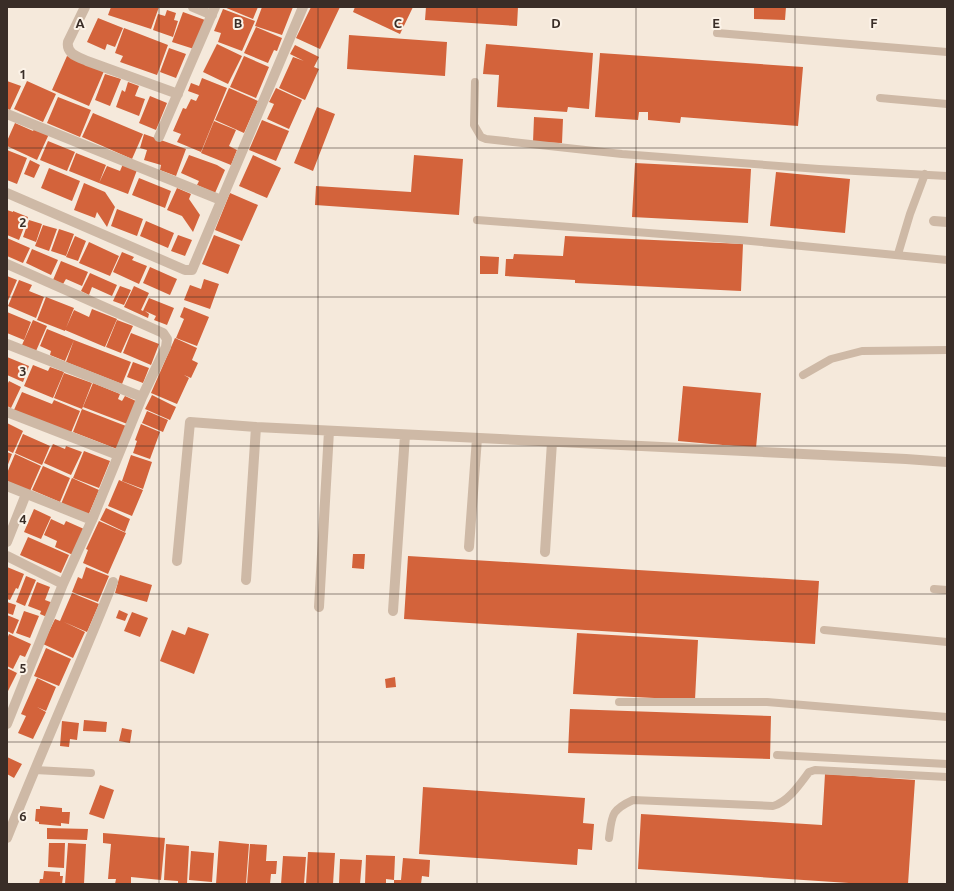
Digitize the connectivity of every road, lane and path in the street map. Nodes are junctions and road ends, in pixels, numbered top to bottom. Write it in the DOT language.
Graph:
graph roads {
  1 [pos="84,7"];
  2 [pos="193,7"];
  3 [pos="303,7"];
  4 [pos="213,11"];
  5 [pos="717,33"];
  6 [pos="947,52"];
  7 [pos="475,82"];
  8 [pos="178,94"];
  9 [pos="880,98"];
  10 [pos="947,104"];
  11 [pos="7,114"];
  12 [pos="159,137"];
  13 [pos="925,174"];
  14 [pos="947,176"];
  15 [pos="7,193"];
  16 [pos="221,200"];
  17 [pos="476,220"];
  18 [pos="934,221"];
  19 [pos="947,222"];
  20 [pos="898,254"];
  21 [pos="947,260"];
  22 [pos="7,264"];
  23 [pos="7,344"];
  24 [pos="947,350"];
  25 [pos="803,375"];
  26 [pos="142,397"];
  27 [pos="7,412"];
  28 [pos="256,427"];
  29 [pos="329,431"];
  30 [pos="405,435"];
  31 [pos="477,438"];
  32 [pos="552,442"];
  33 [pos="118,455"];
  34 [pos="947,462"];
  35 [pos="7,486"];
  36 [pos="26,494"];
  37 [pos="92,520"];
  38 [pos="7,542"];
  39 [pos="469,546"];
  40 [pos="545,552"];
  41 [pos="7,556"];
  42 [pos="177,561"];
  43 [pos="246,580"];
  44 [pos="114,582"];
  45 [pos="63,584"];
  46 [pos="934,589"];
  47 [pos="947,590"];
  48 [pos="319,607"];
  49 [pos="393,611"];
  50 [pos="824,630"];
  51 [pos="947,642"];
  52 [pos="619,702"];
  53 [pos="947,717"];
  54 [pos="7,724"];
  55 [pos="777,755"];
  56 [pos="947,764"];
  57 [pos="35,770"];
  58 [pos="91,773"];
  59 [pos="947,777"];
  60 [pos="7,838"];
  61 [pos="609,838"];
  1 -- 8 [label="street"];
  2 -- 4 [label="street"];
  3 -- 16 [label="street"];
  4 -- 8 [label="street"];
  5 -- 6 [label="lane"];
  7 -- 13 [label="lane"];
  8 -- 12 [label="street"];
  9 -- 10 [label="lane"];
  11 -- 16 [label="street"];
  13 -- 14 [label="lane"];
  13 -- 20 [label="lane"];
  15 -- 16 [label="street"];
  17 -- 20 [label="lane"];
  18 -- 19 [label="street"];
  20 -- 21 [label="lane"];
  22 -- 26 [label="street"];
  23 -- 26 [label="street"];
  24 -- 25 [label="lane"];
  26 -- 33 [label="street"];
  27 -- 33 [label="street"];
  28 -- 29 [label="street"];
  28 -- 42 [label="street"];
  28 -- 43 [label="street"];
  29 -- 30 [label="street"];
  29 -- 48 [label="street"];
  30 -- 31 [label="street"];
  30 -- 49 [label="street"];
  31 -- 32 [label="street"];
  31 -- 39 [label="street"];
  32 -- 34 [label="street"];
  32 -- 40 [label="street"];
  33 -- 37 [label="street"];
  35 -- 36 [label="street"];
  36 -- 37 [label="street"];
  36 -- 38 [label="street"];
  37 -- 45 [label="street"];
  41 -- 45 [label="street"];
  44 -- 57 [label="street"];
  45 -- 54 [label="street"];
  46 -- 47 [label="lane"];
  50 -- 51 [label="lane"];
  52 -- 53 [label="lane"];
  55 -- 56 [label="lane"];
  57 -- 58 [label="lane"];
  57 -- 60 [label="street"];
  59 -- 61 [label="lane"];
}
